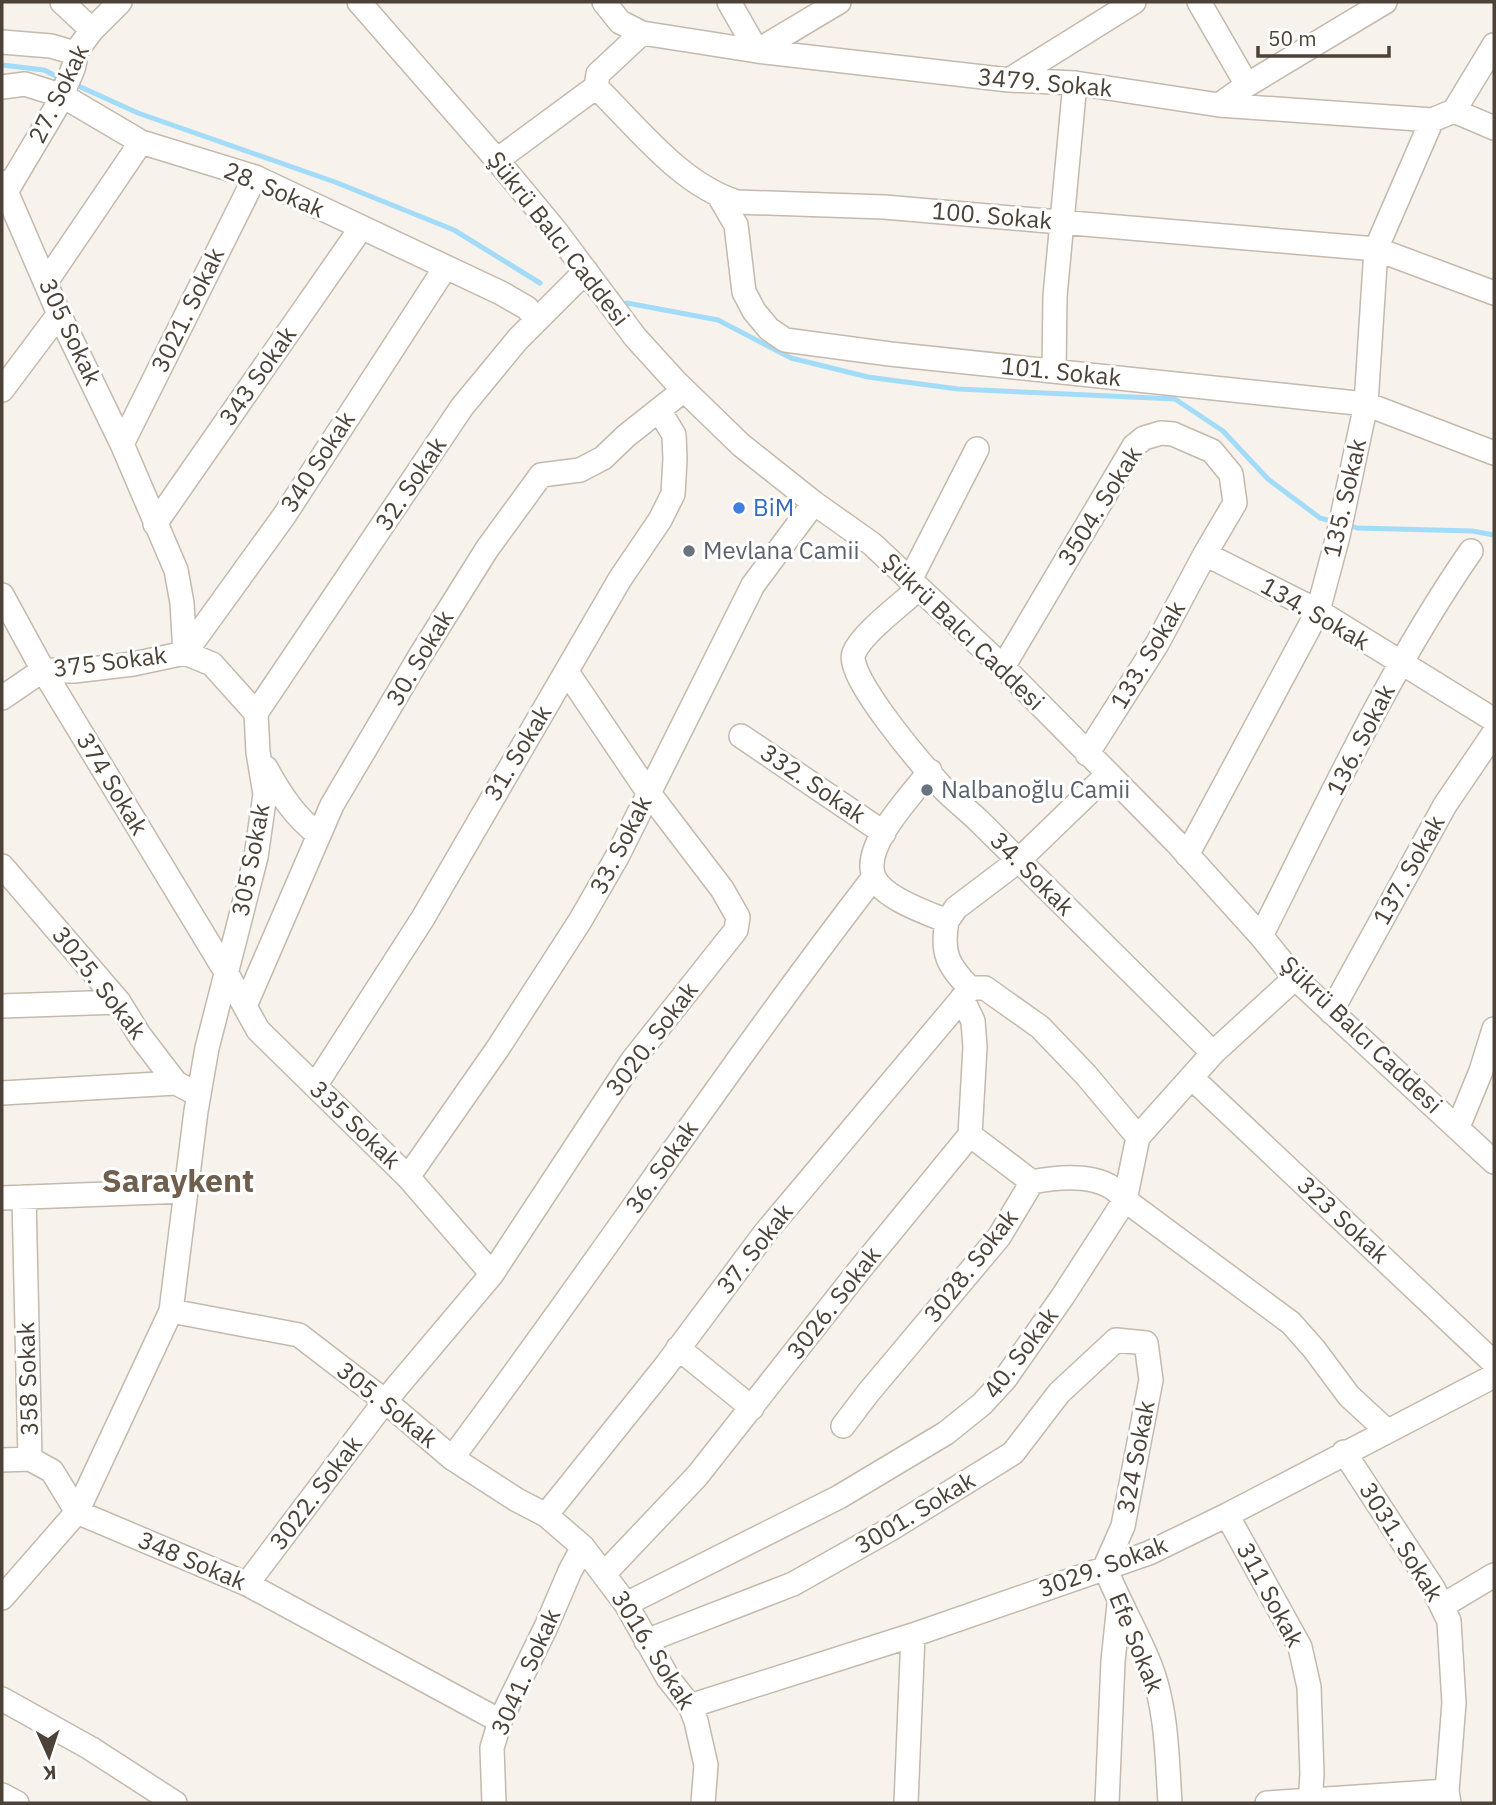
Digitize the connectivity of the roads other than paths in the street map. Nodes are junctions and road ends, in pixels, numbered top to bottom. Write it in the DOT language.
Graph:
graph roads {
  1 [pos="62,2"];
  2 [pos="120,2"];
  3 [pos="359,2"];
  4 [pos="604,2"];
  5 [pos="729,2"];
  6 [pos="839,2"];
  7 [pos="1134,2"];
  8 [pos="1199,2"];
  9 [pos="1385,2"];
  10 [pos="92,30"];
  11 [pos="642,33"];
  12 [pos="2,42"];
  13 [pos="1494,45"];
  14 [pos="757,51"];
  15 [pos="76,58"];
  16 [pos="1009,80"];
  17 [pos="1075,83"];
  18 [pos="1247,85"];
  19 [pos="2,87"];
  20 [pos="596,87"];
  21 [pos="64,92"];
  22 [pos="1219,105"];
  23 [pos="1454,111"];
  24 [pos="1432,120"];
  25 [pos="1494,128"];
  26 [pos="142,142"];
  27 [pos="498,160"];
  28 [pos="255,177"];
  29 [pos="4,187"];
  30 [pos="719,196"];
  31 [pos="1062,222"];
  32 [pos="361,228"];
  33 [pos="1376,250"];
  34 [pos="445,268"];
  35 [pos="586,271"];
  36 [pos="46,282"];
  37 [pos="1494,293"];
  38 [pos="59,314"];
  39 [pos="537,320"];
  40 [pos="1054,371"];
  41 [pos="2,390"];
  42 [pos="684,390"];
  43 [pos="1366,404"];
  44 [pos="659,410"];
  45 [pos="122,444"];
  46 [pos="977,449"];
  47 [pos="1494,453"];
  48 [pos="814,503"];
  49 [pos="155,524"];
  50 [pos="1471,551"];
  51 [pos="1205,554"];
  52 [pos="915,584"];
  53 [pos="2,595"];
  54 [pos="1318,611"];
  55 [pos="185,653"];
  56 [pos="1399,664"];
  57 [pos="1003,667"];
  58 [pos="43,670"];
  59 [pos="567,672"];
  60 [pos="2,698"];
  61 [pos="256,713"];
  62 [pos="1494,720"];
  63 [pos="1494,733"];
  64 [pos="741,736"];
  65 [pos="258,752"];
  66 [pos="1087,754"];
  67 [pos="930,771"];
  68 [pos="1108,774"];
  69 [pos="648,792"];
  70 [pos="884,833"];
  71 [pos="319,835"];
  72 [pos="1187,855"];
  73 [pos="1018,860"];
  74 [pos="2,866"];
  75 [pos="874,877"];
  76 [pos="947,922"];
  77 [pos="1261,936"];
  78 [pos="226,972"];
  79 [pos="1295,978"];
  80 [pos="966,993"];
  81 [pos="119,1002"];
  82 [pos="2,1006"];
  83 [pos="245,1006"];
  84 [pos="1331,1012"];
  85 [pos="1494,1029"];
  86 [pos="1213,1053"];
  87 [pos="1192,1078"];
  88 [pos="176,1083"];
  89 [pos="315,1086"];
  90 [pos="2,1093"];
  91 [pos="199,1096"];
  92 [pos="1458,1127"];
  93 [pos="970,1135"];
  94 [pos="1138,1137"];
  95 [pos="1494,1162"];
  96 [pos="408,1177"];
  97 [pos="1032,1182"];
  98 [pos="185,1191"];
  99 [pos="13,1198"];
  100 [pos="1125,1199"];
  101 [pos="492,1274"];
  102 [pos="171,1311"];
  103 [pos="1146,1343"];
  104 [pos="678,1348"];
  105 [pos="1494,1363"];
  106 [pos="1494,1376"];
  107 [pos="385,1401"];
  108 [pos="752,1408"];
  109 [pos="843,1426"];
  110 [pos="1387,1431"];
  111 [pos="1344,1452"];
  112 [pos="452,1458"];
  113 [pos="30,1459"];
  114 [pos="2,1460"];
  115 [pos="77,1512"];
  116 [pos="546,1515"];
  117 [pos="1227,1515"];
  118 [pos="583,1547"];
  119 [pos="1105,1567"];
  120 [pos="604,1574"];
  121 [pos="1494,1575"];
  122 [pos="247,1584"];
  123 [pos="2,1598"];
  124 [pos="1119,1602"];
  125 [pos="626,1604"];
  126 [pos="1441,1606"];
  127 [pos="913,1635"];
  128 [pos="646,1641"];
  129 [pos="2,1700"];
  130 [pos="690,1706"];
  131 [pos="500,1721"];
  132 [pos="2,1795"];
  133 [pos="1448,1797"];
  134 [pos="1310,1801"];
  135 [pos="17,1803"];
  136 [pos="175,1803"];
  137 [pos="494,1803"];
  138 [pos="703,1803"];
  139 [pos="906,1803"];
  140 [pos="1107,1803"];
  141 [pos="1170,1803"];
  142 [pos="1268,1803"];
  1 -- 10 [label="street"];
  2 -- 10 [label="street, 27. Sokak"];
  3 -- 27 [label="street, Şükrü Balcı Caddesi"];
  4 -- 11 [label="street, 3479. Sokak"];
  5 -- 14 [label="street"];
  6 -- 14 [label="street"];
  7 -- 16 [label="street"];
  8 -- 18 [label="street"];
  9 -- 18 [label="street"];
  10 -- 15 [label="street, 27. Sokak"];
  11 -- 14 [label="street, 3479. Sokak"];
  11 -- 20 [label="street"];
  12 -- 15 [label="street"];
  13 -- 23 [label="street"];
  14 -- 16 [label="street, 3479. Sokak"];
  15 -- 21 [label="street, 27. Sokak"];
  16 -- 17 [label="street, 3479. Sokak"];
  17 -- 22 [label="street, 3479. Sokak"];
  17 -- 31 [label="street"];
  18 -- 22 [label="street"];
  19 -- 21 [label="street, 28. Sokak"];
  20 -- 27 [label="street"];
  20 -- 30 [label="street, 100. Sokak"];
  21 -- 26 [label="street, 28. Sokak"];
  21 -- 29 [label="street, 27. Sokak"];
  22 -- 24 [label="street, 3479. Sokak"];
  23 -- 24 [label="street, 3479. Sokak"];
  23 -- 25 [label="street"];
  24 -- 33 [label="street, 135. Sokak"];
  26 -- 28 [label="street, 28. Sokak"];
  26 -- 36 [label="street"];
  27 -- 35 [label="street, Şükrü Balcı Caddesi"];
  28 -- 32 [label="street, 28. Sokak"];
  28 -- 45 [label="street, 3021. Sokak"];
  29 -- 36 [label="street, 305 Sokak"];
  30 -- 31 [label="street, 100. Sokak"];
  30 -- 40 [label="street, 101. Sokak"];
  31 -- 33 [label="street, 100. Sokak"];
  31 -- 40 [label="street"];
  32 -- 34 [label="street, 28. Sokak"];
  32 -- 49 [label="street, 343 Sokak"];
  33 -- 37 [label="street, 100. Sokak"];
  33 -- 43 [label="street, 135. Sokak"];
  34 -- 39 [label="street, 28. Sokak"];
  34 -- 55 [label="street, 340 Sokak"];
  35 -- 39 [label="street, 32. Sokak"];
  35 -- 42 [label="street, Şükrü Balcı Caddesi"];
  36 -- 38 [label="street, 305 Sokak"];
  38 -- 41 [label="street"];
  38 -- 45 [label="street, 305 Sokak"];
  39 -- 61 [label="street, 32. Sokak"];
  40 -- 43 [label="street, 101. Sokak"];
  42 -- 44 [label="street, 30. Sokak"];
  42 -- 48 [label="street, Şükrü Balcı Caddesi"];
  43 -- 47 [label="street, 101. Sokak"];
  43 -- 54 [label="street, 135. Sokak"];
  44 -- 59 [label="street, 31. Sokak"];
  44 -- 71 [label="street, 30. Sokak"];
  45 -- 49 [label="street, 305 Sokak"];
  46 -- 52 [label="street"];
  48 -- 52 [label="street, Şükrü Balcı Caddesi"];
  48 -- 69 [label="street, 33. Sokak"];
  49 -- 55 [label="street, 305 Sokak"];
  50 -- 56 [label="street, 136. Sokak"];
  51 -- 54 [label="street, 134. Sokak"];
  51 -- 57 [label="street, 3504. Sokak"];
  51 -- 66 [label="street, 133. Sokak"];
  52 -- 57 [label="street, Şükrü Balcı Caddesi"];
  52 -- 67 [label="street, 34. Sokak"];
  53 -- 58 [label="street, 374 Sokak"];
  54 -- 56 [label="street, 134. Sokak"];
  54 -- 72 [label="street, 135. Sokak"];
  55 -- 58 [label="street, 375 Sokak"];
  55 -- 61 [label="street"];
  56 -- 62 [label="street, 134. Sokak"];
  56 -- 77 [label="street, 136. Sokak"];
  57 -- 66 [label="street, Şükrü Balcı Caddesi"];
  58 -- 60 [label="street, 375 Sokak"];
  58 -- 78 [label="street, 374 Sokak"];
  59 -- 69 [label="street, 3020. Sokak"];
  59 -- 89 [label="street, 31. Sokak"];
  61 -- 65 [label="street, 305 Sokak"];
  63 -- 84 [label="street, 137. Sokak"];
  64 -- 70 [label="street, 332. Sokak"];
  65 -- 71 [label="street"];
  65 -- 78 [label="street, 305 Sokak"];
  66 -- 68 [label="street, Şükrü Balcı Caddesi"];
  67 -- 70 [label="street"];
  67 -- 73 [label="street, 34. Sokak"];
  68 -- 72 [label="street, Şükrü Balcı Caddesi"];
  68 -- 73 [label="street"];
  69 -- 96 [label="street, 33. Sokak"];
  69 -- 101 [label="street, 3020. Sokak"];
  70 -- 75 [label="street"];
  71 -- 83 [label="street, 30. Sokak"];
  72 -- 77 [label="street, Şükrü Balcı Caddesi"];
  73 -- 76 [label="street"];
  73 -- 86 [label="street, 34. Sokak"];
  74 -- 81 [label="street, 3025. Sokak"];
  75 -- 76 [label="street"];
  75 -- 112 [label="street, 36. Sokak"];
  76 -- 80 [label="street"];
  77 -- 79 [label="street, Şükrü Balcı Caddesi"];
  78 -- 83 [label="street, 335 Sokak"];
  78 -- 91 [label="street, 305 Sokak"];
  79 -- 84 [label="street, Şükrü Balcı Caddesi"];
  79 -- 86 [label="street"];
  80 -- 93 [label="street"];
  80 -- 94 [label="street"];
  80 -- 104 [label="street, 37. Sokak"];
  81 -- 82 [label="street"];
  81 -- 88 [label="street, 3025. Sokak"];
  83 -- 89 [label="street, 335 Sokak"];
  84 -- 92 [label="street, Şükrü Balcı Caddesi"];
  85 -- 92 [label="street"];
  86 -- 87 [label="street"];
  87 -- 94 [label="street"];
  87 -- 105 [label="street, 323 Sokak"];
  88 -- 90 [label="street"];
  88 -- 91 [label="street, 3025. Sokak"];
  89 -- 96 [label="street, 335 Sokak"];
  91 -- 98 [label="street, 305 Sokak"];
  92 -- 95 [label="street, Şükrü Balcı Caddesi"];
  93 -- 97 [label="street"];
  93 -- 108 [label="street, 3026. Sokak"];
  94 -- 100 [label="street, 40. Sokak"];
  96 -- 101 [label="street, 335 Sokak"];
  97 -- 100 [label="street, 3028. Sokak"];
  97 -- 109 [label="street, 3028. Sokak"];
  98 -- 99 [label="street"];
  98 -- 102 [label="street, 305 Sokak"];
  99 -- 113 [label="street, 358 Sokak"];
  100 -- 110 [label="street"];
  100 -- 125 [label="street, 40. Sokak"];
  101 -- 107 [label="street, 3020. Sokak"];
  102 -- 107 [label="street, 305. Sokak"];
  102 -- 115 [label="street"];
  103 -- 119 [label="street, 324 Sokak"];
  103 -- 128 [label="street, 3001. Sokak"];
  104 -- 108 [label="street"];
  104 -- 116 [label="street, 37. Sokak"];
  106 -- 110 [label="street, 3029. Sokak"];
  107 -- 112 [label="street, 305. Sokak"];
  107 -- 122 [label="street, 3022. Sokak"];
  108 -- 120 [label="street, 3026. Sokak"];
  110 -- 111 [label="street, 3029. Sokak"];
  111 -- 117 [label="street, 3029. Sokak"];
  111 -- 126 [label="street, 3031. Sokak"];
  112 -- 116 [label="street, 305. Sokak"];
  113 -- 114 [label="street"];
  113 -- 115 [label="street, 358 Sokak"];
  115 -- 122 [label="street, 348 Sokak"];
  115 -- 123 [label="street"];
  116 -- 118 [label="street, 305. Sokak"];
  117 -- 119 [label="street, 3029. Sokak"];
  117 -- 134 [label="street, 311 Sokak"];
  118 -- 120 [label="street, 3016. Sokak"];
  118 -- 131 [label="street, 3041. Sokak"];
  119 -- 124 [label="street, Efe Sokak"];
  119 -- 127 [label="street, 3029. Sokak"];
  120 -- 125 [label="street, 3016. Sokak"];
  121 -- 126 [label="street"];
  122 -- 131 [label="street, 348 Sokak"];
  124 -- 140 [label="street"];
  124 -- 141 [label="street, Efe Sokak"];
  125 -- 128 [label="street, 3016. Sokak"];
  126 -- 133 [label="street, 3031. Sokak"];
  127 -- 130 [label="street, 3029. Sokak"];
  127 -- 139 [label="street"];
  128 -- 130 [label="street, 3016. Sokak"];
  129 -- 136 [label="street"];
  130 -- 138 [label="street, 3016. Sokak"];
  131 -- 137 [label="street, 3041. Sokak"];
  132 -- 135 [label="street"];
  133 -- 134 [label="street"];
  134 -- 142 [label="street"];
}
